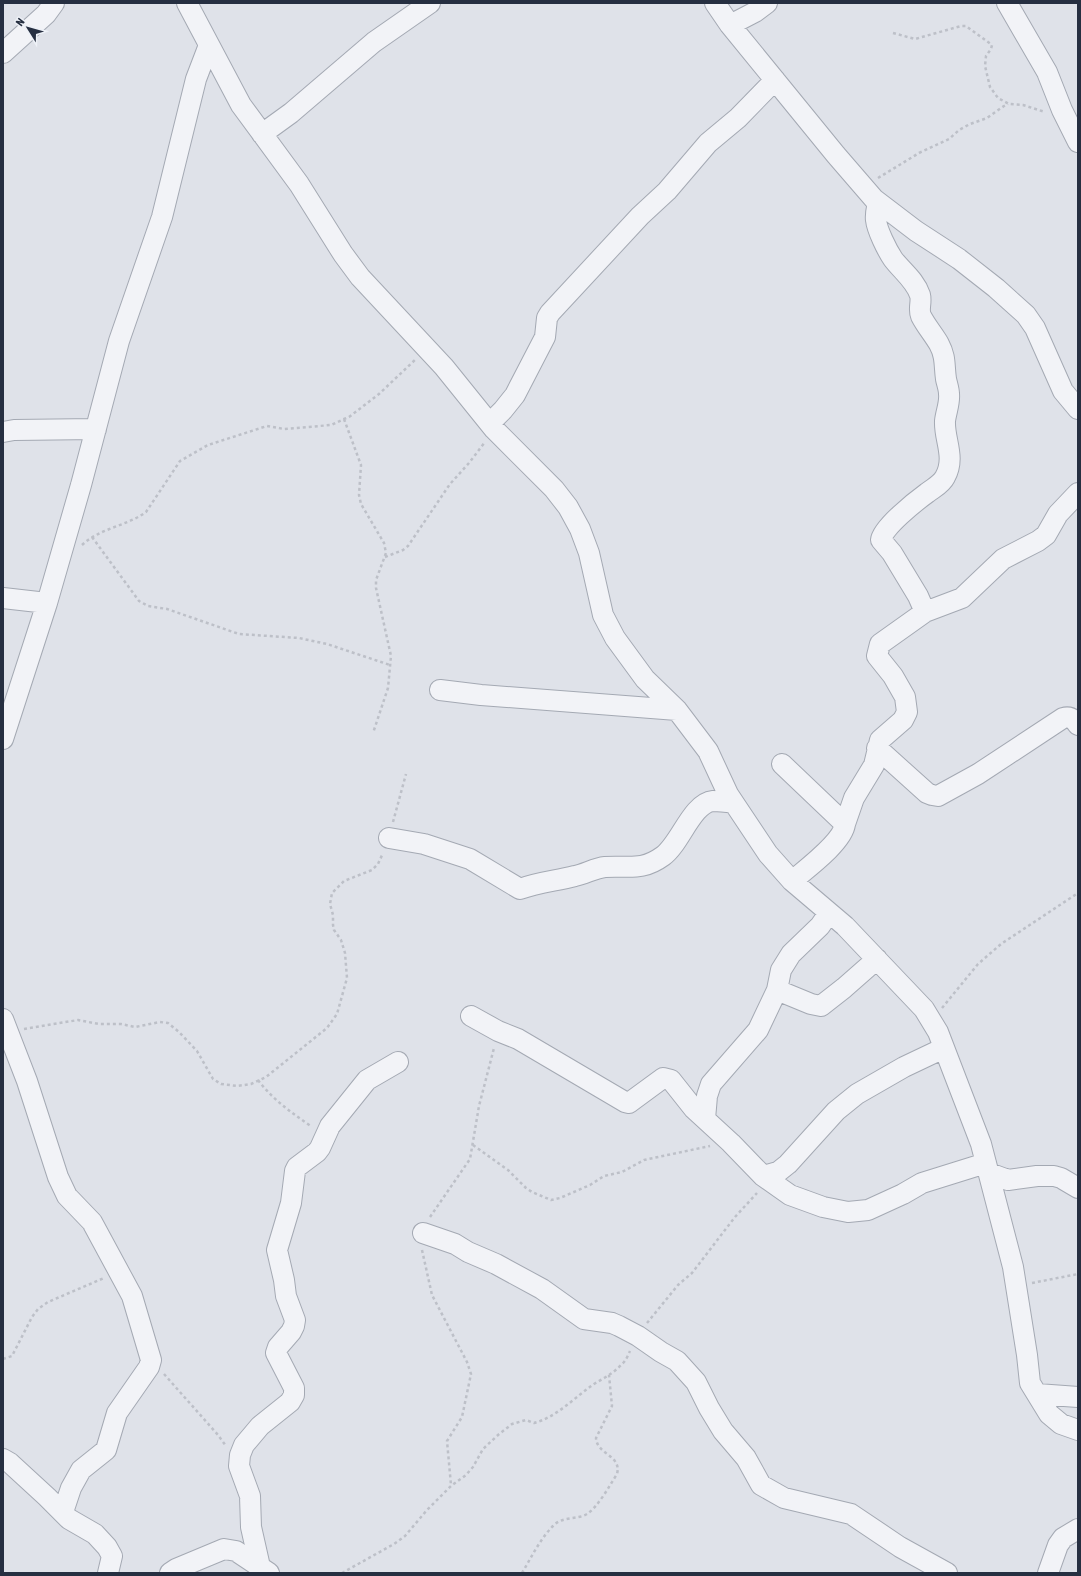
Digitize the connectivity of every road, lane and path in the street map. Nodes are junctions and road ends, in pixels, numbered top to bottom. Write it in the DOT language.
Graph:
graph roads {
  1 [pos="54,3"];
  2 [pos="187,3"];
  3 [pos="430,3"];
  4 [pos="716,3"];
  5 [pos="767,3"];
  6 [pos="1007,3"];
  7 [pos="409,10"];
  8 [pos="730,25"];
  9 [pos="893,33"];
  10 [pos="209,45"];
  11 [pos="3,53"];
  12 [pos="775,80"];
  13 [pos="1009,104"];
  14 [pos="1065,117"];
  15 [pos="262,134"];
  16 [pos="1078,142"];
  17 [pos="864,187"];
  18 [pos="878,202"];
  19 [pos="426,349"];
  20 [pos="1078,409"];
  21 [pos="344,419"];
  22 [pos="492,426"];
  23 [pos="96,429"];
  24 [pos="3,432"];
  25 [pos="1078,493"];
  26 [pos="92,537"];
  27 [pos="78,549"];
  28 [pos="385,557"];
  29 [pos="3,598"];
  30 [pos="47,603"];
  31 [pos="925,612"];
  32 [pos="390,665"];
  33 [pos="440,690"];
  34 [pos="677,710"];
  35 [pos="1078,725"];
  36 [pos="374,734"];
  37 [pos="3,739"];
  38 [pos="877,748"];
  39 [pos="782,764"];
  40 [pos="406,774"];
  41 [pos="734,803"];
  42 [pos="845,824"];
  43 [pos="389,838"];
  44 [pos="792,881"];
  45 [pos="1078,893"];
  46 [pos="830,913"];
  47 [pos="877,959"];
  48 [pos="777,990"];
  49 [pos="471,1016"];
  50 [pos="931,1020"];
  51 [pos="6,1026"];
  52 [pos="944,1048"];
  53 [pos="398,1062"];
  54 [pos="258,1080"];
  55 [pos="705,1119"];
  56 [pos="325,1138"];
  57 [pos="731,1143"];
  58 [pos="473,1145"];
  59 [pos="987,1168"];
  60 [pos="766,1178"];
  61 [pos="1078,1188"];
  62 [pos="423,1233"];
  63 [pos="119,1271"];
  64 [pos="1078,1274"];
  65 [pos="1016,1286"];
  66 [pos="638,1336"];
  67 [pos="3,1359"];
  68 [pos="151,1360"];
  69 [pos="609,1376"];
  70 [pos="1037,1394"];
  71 [pos="1078,1397"];
  72 [pos="1070,1427"];
  73 [pos="1078,1442"];
  74 [pos="3,1460"];
  75 [pos="239,1466"];
  76 [pos="63,1512"];
  77 [pos="1078,1529"];
  78 [pos="265,1570"];
  79 [pos="108,1573"];
  80 [pos="170,1573"];
  81 [pos="342,1573"];
  82 [pos="522,1573"];
  83 [pos="946,1573"];
  84 [pos="1048,1573"];
  1 -- 11 [label="street"];
  2 -- 10 [label="street"];
  3 -- 7 [label="street"];
  4 -- 8 [label="street"];
  5 -- 8 [label="street"];
  6 -- 14 [label="street"];
  7 -- 15 [label="street"];
  8 -- 12 [label="street"];
  9 -- 13 [label="path"];
  10 -- 15 [label="street"];
  10 -- 23 [label="street"];
  12 -- 17 [label="street"];
  12 -- 22 [label="street"];
  13 -- 14 [label="path"];
  13 -- 17 [label="path"];
  14 -- 16 [label="street"];
  15 -- 19 [label="street"];
  17 -- 18 [label="street"];
  18 -- 20 [label="street"];
  18 -- 31 [label="street"];
  19 -- 21 [label="path"];
  19 -- 22 [label="street"];
  21 -- 26 [label="path"];
  21 -- 28 [label="path"];
  22 -- 28 [label="path"];
  22 -- 34 [label="street"];
  23 -- 24 [label="street"];
  23 -- 30 [label="street"];
  25 -- 31 [label="street"];
  26 -- 27 [label="path"];
  26 -- 32 [label="path"];
  28 -- 32 [label="path"];
  29 -- 30 [label="street"];
  30 -- 37 [label="street"];
  31 -- 38 [label="street"];
  32 -- 36 [label="path"];
  33 -- 34 [label="street"];
  34 -- 41 [label="street"];
  35 -- 38 [label="street"];
  38 -- 42 [label="street"];
  39 -- 42 [label="street"];
  40 -- 43 [label="path"];
  41 -- 43 [label="street"];
  41 -- 44 [label="street"];
  42 -- 44 [label="street"];
  43 -- 54 [label="path"];
  44 -- 46 [label="street"];
  45 -- 50 [label="path"];
  46 -- 47 [label="street"];
  46 -- 48 [label="street"];
  47 -- 48 [label="street"];
  47 -- 50 [label="street"];
  48 -- 55 [label="street"];
  49 -- 55 [label="street"];
  50 -- 52 [label="street"];
  51 -- 54 [label="path"];
  51 -- 63 [label="street"];
  52 -- 59 [label="street"];
  52 -- 60 [label="street"];
  53 -- 56 [label="street"];
  54 -- 56 [label="path"];
  55 -- 57 [label="street"];
  56 -- 75 [label="street"];
  57 -- 58 [label="path"];
  57 -- 60 [label="street"];
  59 -- 60 [label="street"];
  59 -- 61 [label="street"];
  59 -- 65 [label="street"];
  60 -- 66 [label="path"];
  62 -- 66 [label="street"];
  63 -- 67 [label="path"];
  63 -- 68 [label="street"];
  64 -- 65 [label="path"];
  65 -- 70 [label="street"];
  66 -- 69 [label="path"];
  66 -- 83 [label="street"];
  68 -- 75 [label="path"];
  68 -- 76 [label="street"];
  69 -- 81 [label="path"];
  69 -- 82 [label="path"];
  70 -- 71 [label="street"];
  70 -- 72 [label="street"];
  72 -- 73 [label="street"];
  74 -- 76 [label="street"];
  75 -- 78 [label="street"];
  76 -- 79 [label="street"];
  77 -- 84 [label="street"];
  78 -- 80 [label="street"];
}
